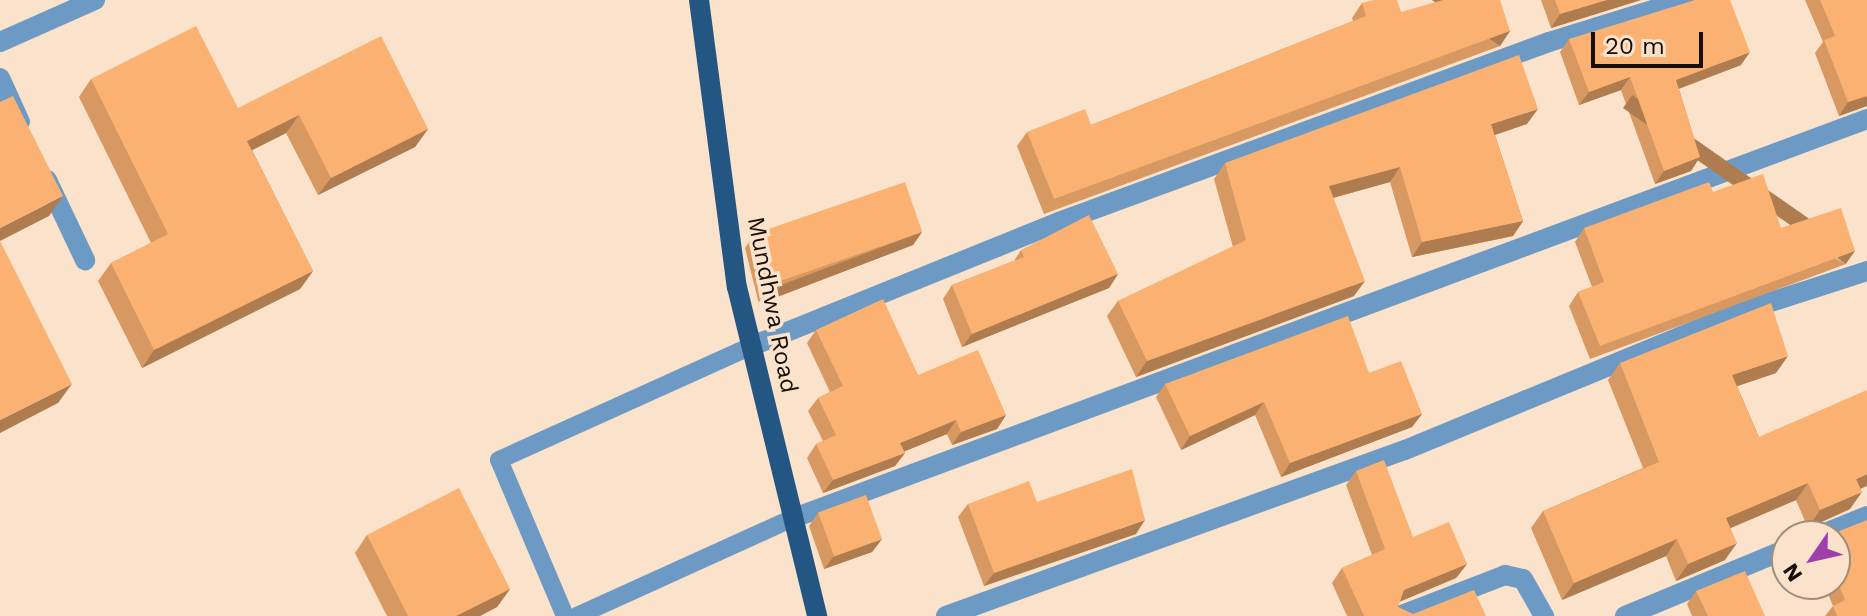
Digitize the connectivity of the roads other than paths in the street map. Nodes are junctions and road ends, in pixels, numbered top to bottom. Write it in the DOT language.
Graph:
graph roads {
  1 [pos="95,0"];
  2 [pos="699,0"];
  3 [pos="1685,0"];
  4 [pos="0,42"];
  5 [pos="0,78"];
  6 [pos="1867,119"];
  7 [pos="85,260"];
  8 [pos="1867,271"];
  9 [pos="752,346"];
  10 [pos="791,519"];
  11 [pos="1771,556"];
  12 [pos="565,616"];
  13 [pos="577,616"];
  14 [pos="817,616"];
  15 [pos="946,616"];
  16 [pos="1399,616"];
  17 [pos="1544,616"];
  18 [pos="1625,616"];
  1 -- 4 [label="street"];
  2 -- 9 [label="main road, Mundhwa Road"];
  3 -- 9 [label="street"];
  5 -- 7 [label="street"];
  6 -- 10 [label="street"];
  8 -- 15 [label="street"];
  9 -- 10 [label="main road, Mundhwa Road"];
  9 -- 12 [label="lane"];
  10 -- 13 [label="lane"];
  10 -- 14 [label="main road, Mundhwa Road"];
  11 -- 18 [label="street"];
  16 -- 17 [label="street"];
}
